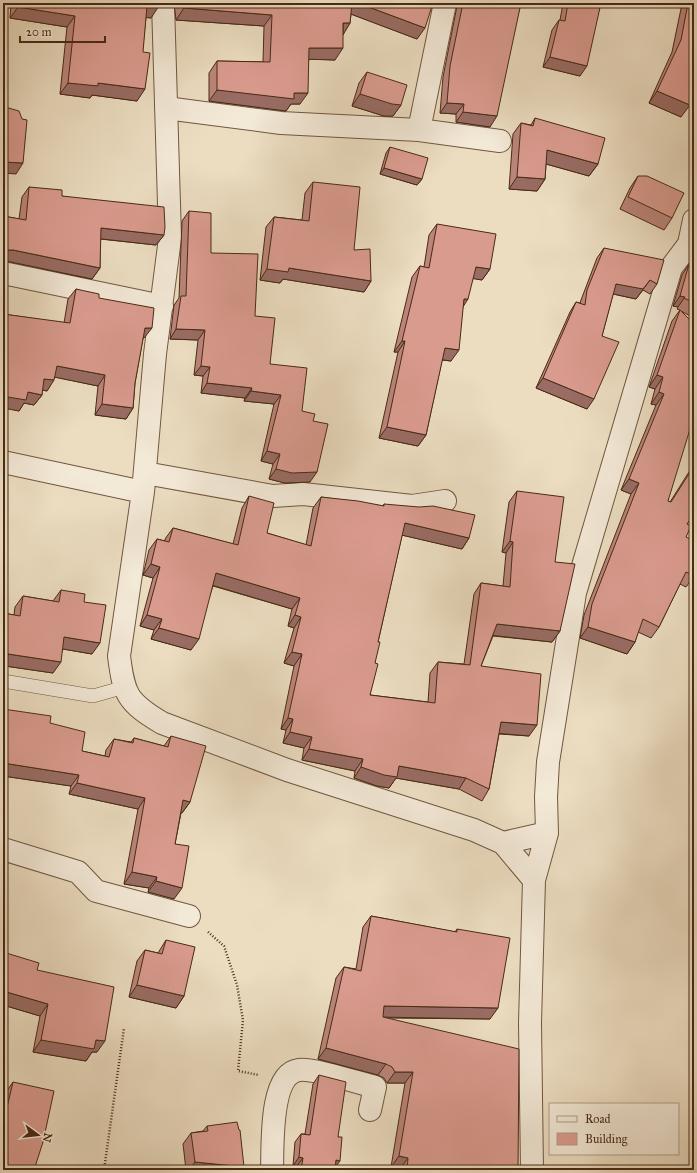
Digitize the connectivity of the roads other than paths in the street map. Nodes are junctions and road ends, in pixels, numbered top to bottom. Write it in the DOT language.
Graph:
graph roads {
  1 [pos="163,3"];
  2 [pos="445,3"];
  3 [pos="166,108"];
  4 [pos="418,130"];
  5 [pos="500,141"];
  6 [pos="694,220"];
  7 [pos="3,273"];
  8 [pos="162,306"];
  9 [pos="3,462"];
  10 [pos="144,482"];
  11 [pos="445,501"];
  12 [pos="3,681"];
  13 [pos="125,687"];
  14 [pos="547,833"];
  15 [pos="504,843"];
  16 [pos="3,849"];
  17 [pos="534,880"];
  18 [pos="189,916"];
  19 [pos="370,1110"];
  20 [pos="272,1170"];
  21 [pos="532,1170"];
  1 -- 3 [label="street"];
  2 -- 4 [label="street"];
  3 -- 4 [label="street"];
  3 -- 8 [label="street"];
  4 -- 5 [label="street"];
  6 -- 14 [label="street"];
  7 -- 8 [label="street"];
  8 -- 10 [label="street"];
  9 -- 10 [label="street"];
  10 -- 11 [label="street"];
  10 -- 13 [label="street"];
  12 -- 13 [label="lane"];
  13 -- 15 [label="street"];
  14 -- 15 [label="street"];
  14 -- 17 [label="street"];
  15 -- 17 [label="street"];
  16 -- 18 [label="street"];
  17 -- 21 [label="street"];
  19 -- 20 [label="street"];
}
